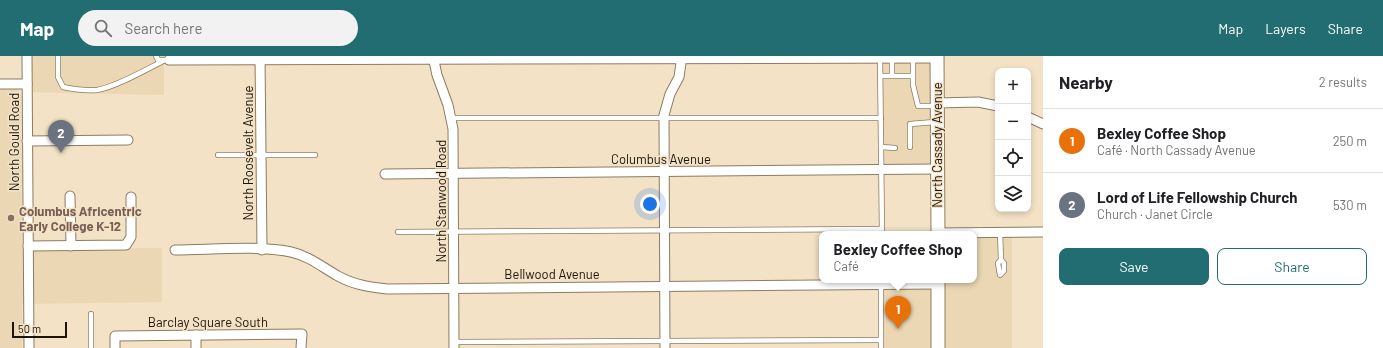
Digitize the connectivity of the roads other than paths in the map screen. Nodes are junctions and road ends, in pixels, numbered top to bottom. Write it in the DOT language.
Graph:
graph roads {
  1 [pos="27,56"];
  2 [pos="58,56"];
  3 [pos="156,56"];
  4 [pos="682,57"];
  5 [pos="810,57"];
  6 [pos="937,57"];
  7 [pos="260,58"];
  8 [pos="433,58"];
  9 [pos="554,58"];
  10 [pos="877,58"];
  11 [pos="892,58"];
  12 [pos="913,58"];
  13 [pos="167,60"];
  14 [pos="881,76"];
  15 [pos="892,76"];
  16 [pos="913,76"];
  17 [pos="0,84"];
  18 [pos="27,84"];
  19 [pos="937,105"];
  20 [pos="995,105"];
  21 [pos="451,118"];
  22 [pos="664,118"];
  23 [pos="881,118"];
  24 [pos="1031,118"];
  25 [pos="937,122"];
  26 [pos="1043,124"];
  27 [pos="128,140"];
  28 [pos="28,141"];
  29 [pos="910,147"];
  30 [pos="881,148"];
  31 [pos="895,148"];
  32 [pos="218,155"];
  33 [pos="261,155"];
  34 [pos="315,155"];
  35 [pos="937,169"];
  36 [pos="882,170"];
  37 [pos="664,172"];
  38 [pos="454,173"];
  39 [pos="384,174"];
  40 [pos="70,196"];
  41 [pos="131,197"];
  42 [pos="665,230"];
  43 [pos="882,231"];
  44 [pos="938,231"];
  45 [pos="398,232"];
  46 [pos="453,232"];
  47 [pos="1000,232"];
  48 [pos="1043,232"];
  49 [pos="977,233"];
  50 [pos="28,246"];
  51 [pos="71,246"];
  52 [pos="175,250"];
  53 [pos="262,250"];
  54 [pos="1001,260"];
  55 [pos="827,283"];
  56 [pos="881,283"];
  57 [pos="938,283"];
  58 [pos="665,286"];
  59 [pos="454,288"];
  60 [pos="91,314"];
  61 [pos="196,335"];
  62 [pos="881,340"];
  63 [pos="454,345"];
  64 [pos="665,345"];
  65 [pos="29,348"];
  66 [pos="91,348"];
  67 [pos="115,348"];
  68 [pos="196,348"];
  69 [pos="302,348"];
  70 [pos="881,348"];
  71 [pos="938,348"];
  1 -- 18 [label="street, North Gould Road"];
  2 -- 13 [label="lane"];
  3 -- 13 [label="lane"];
  4 -- 5 [label="street"];
  4 -- 9 [label="street"];
  4 -- 22 [label="street"];
  5 -- 10 [label="street"];
  6 -- 12 [label="street"];
  6 -- 19 [label="street, North Cassady Avenue"];
  7 -- 8 [label="street"];
  7 -- 13 [label="street"];
  7 -- 33 [label="street, North Roosevelt Avenue"];
  8 -- 9 [label="street"];
  8 -- 21 [label="street, North Stanwood Road"];
  10 -- 11 [label="street"];
  10 -- 14 [label="lane"];
  11 -- 12 [label="street"];
  11 -- 15 [label="lane"];
  12 -- 16 [label="lane"];
  14 -- 15 [label="lane"];
  14 -- 23 [label="lane"];
  15 -- 16 [label="lane"];
  16 -- 19 [label="lane"];
  17 -- 18 [label="street"];
  18 -- 28 [label="street, North Gould Road"];
  19 -- 20 [label="street"];
  19 -- 25 [label="street, North Cassady Avenue"];
  21 -- 22 [label="lane"];
  21 -- 38 [label="street, North Stanwood Road"];
  22 -- 23 [label="lane"];
  22 -- 37 [label="street"];
  23 -- 30 [label="lane"];
  24 -- 26 [label="street"];
  25 -- 29 [label="lane"];
  25 -- 35 [label="street, North Cassady Avenue"];
  27 -- 28 [label="street"];
  28 -- 50 [label="street, North Gould Road"];
  30 -- 31 [label="lane"];
  30 -- 36 [label="lane"];
  32 -- 33 [label="lane"];
  33 -- 34 [label="lane"];
  33 -- 53 [label="street, North Roosevelt Avenue"];
  35 -- 36 [label="street, Columbus Avenue"];
  35 -- 44 [label="street, North Cassady Avenue"];
  36 -- 37 [label="street, Columbus Avenue"];
  36 -- 43 [label="lane"];
  37 -- 38 [label="street, Columbus Avenue"];
  37 -- 42 [label="street"];
  38 -- 39 [label="street, Columbus Avenue"];
  38 -- 46 [label="street, North Stanwood Road"];
  40 -- 51 [label="street"];
  41 -- 51 [label="street"];
  42 -- 43 [label="lane"];
  42 -- 46 [label="lane"];
  42 -- 58 [label="street"];
  45 -- 46 [label="lane"];
  46 -- 59 [label="street, North Stanwood Road"];
  47 -- 48 [label="street"];
  47 -- 49 [label="street"];
  47 -- 54 [label="lane"];
  50 -- 51 [label="street"];
  50 -- 65 [label="street, North Gould Road"];
  52 -- 53 [label="street, Bellwood Avenue"];
  53 -- 59 [label="street, Bellwood Avenue"];
  55 -- 58 [label="street, Bellwood Avenue"];
  56 -- 62 [label="lane"];
  57 -- 71 [label="street"];
  58 -- 59 [label="street, Bellwood Avenue"];
  58 -- 64 [label="street"];
  59 -- 63 [label="street, North Stanwood Road"];
  60 -- 66 [label="lane"];
  61 -- 67 [label="street, Barclay Square South"];
  61 -- 68 [label="street"];
  61 -- 69 [label="street, Barclay Square South"];
  62 -- 64 [label="lane"];
  62 -- 70 [label="lane"];
  63 -- 64 [label="lane"];
}
